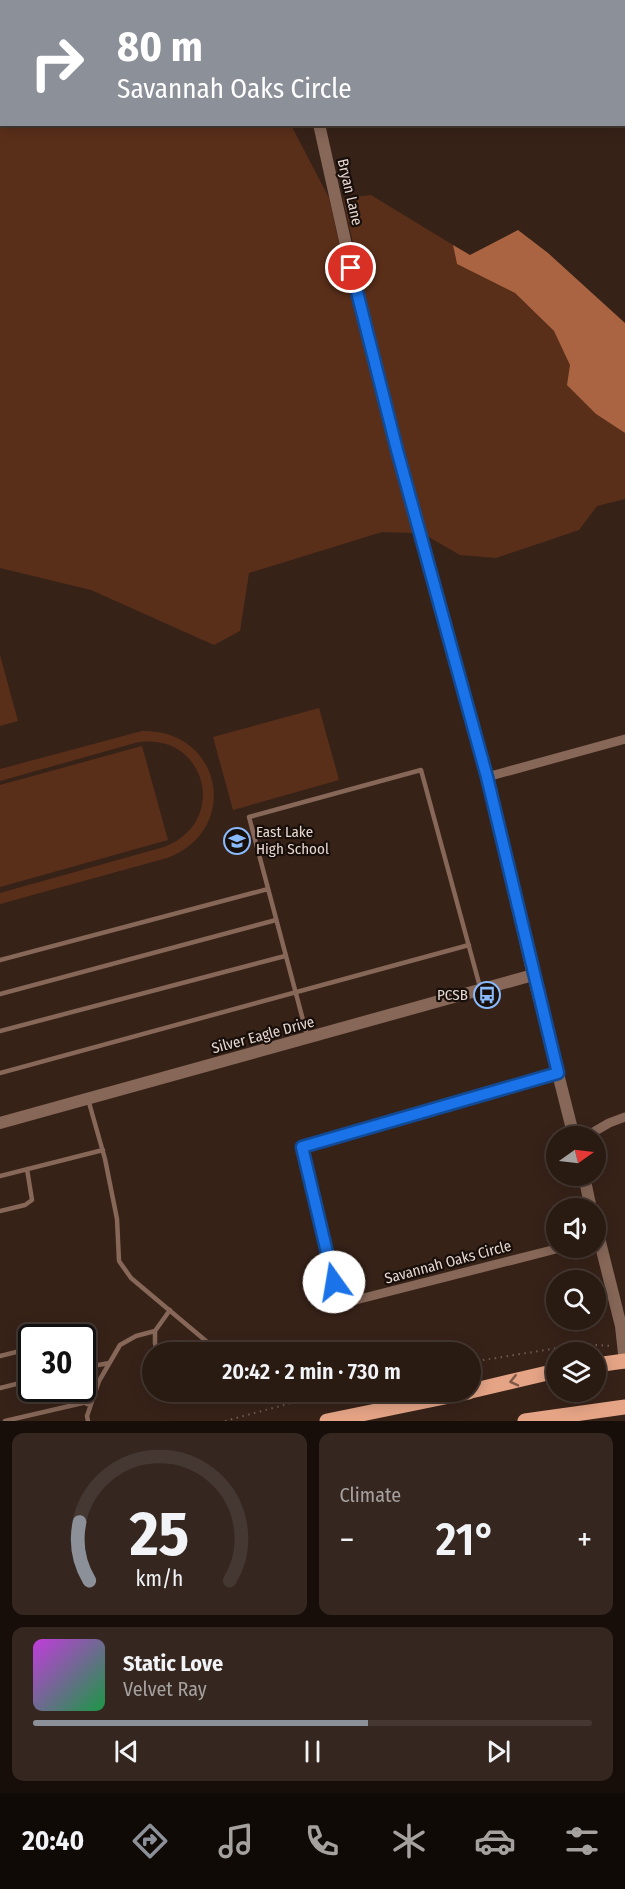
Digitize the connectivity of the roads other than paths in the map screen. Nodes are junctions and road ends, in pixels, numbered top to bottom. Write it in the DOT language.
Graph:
graph roads {
  1 [pos="319,126"];
  2 [pos="625,740"];
  3 [pos="487,777"];
  4 [pos="268,889"];
  5 [pos="276,920"];
  6 [pos="469,945"];
  7 [pos="285,956"];
  8 [pos="0,960"];
  9 [pos="533,975"];
  10 [pos="481,990"];
  11 [pos="0,994"];
  12 [pos="296,994"];
  13 [pos="0,1031"];
  14 [pos="308,1038"];
  15 [pos="0,1073"];
  16 [pos="558,1073"];
  17 [pos="88,1099"];
  18 [pos="625,1117"];
  19 [pos="0,1123"];
  20 [pos="571,1126"];
  21 [pos="604,1126"];
  22 [pos="103,1150"];
  23 [pos="27,1169"];
  24 [pos="0,1176"];
  25 [pos="0,1211"];
  26 [pos="546,1252"];
  27 [pos="603,1258"];
  28 [pos="170,1310"];
  29 [pos="155,1331"];
  30 [pos="155,1342"];
  31 [pos="207,1342"];
  32 [pos="18,1352"];
  33 [pos="0,1356"];
  34 [pos="625,1358"];
  35 [pos="109,1363"];
  36 [pos="606,1363"];
  37 [pos="96,1365"];
  38 [pos="546,1373"];
  39 [pos="18,1384"];
  40 [pos="0,1388"];
  41 [pos="481,1389"];
  42 [pos="87,1402"];
  43 [pos="421,1402"];
  44 [pos="625,1407"];
  45 [pos="89,1410"];
  46 [pos="5,1421"];
  47 [pos="88,1421"];
  48 [pos="327,1421"];
  49 [pos="525,1421"];
  1 -- 3 [label="street, Bryan Lane"];
  2 -- 3 [label="street"];
  3 -- 9 [label="street, Bryan Lane"];
  4 -- 5 [label="lane"];
  4 -- 6 [label="lane"];
  4 -- 8 [label="lane"];
  5 -- 7 [label="lane"];
  5 -- 11 [label="lane"];
  6 -- 10 [label="lane"];
  6 -- 12 [label="lane"];
  7 -- 12 [label="lane"];
  7 -- 13 [label="lane"];
  9 -- 10 [label="street, Silver Eagle Drive"];
  9 -- 16 [label="street, Bryan Lane"];
  10 -- 14 [label="street, Silver Eagle Drive"];
  12 -- 14 [label="lane"];
  12 -- 15 [label="lane"];
  14 -- 17 [label="street, Silver Eagle Drive"];
  16 -- 20 [label="street, Bryan Lane"];
  16 -- 26 [label="street, Savannah Oaks Circle"];
  17 -- 19 [label="street, Silver Eagle Drive"];
  17 -- 22 [label="lane"];
  18 -- 21 [label="street"];
  22 -- 23 [label="lane"];
  22 -- 28 [label="lane"];
  23 -- 24 [label="lane"];
  23 -- 25 [label="lane"];
  27 -- 34 [label="street"];
  28 -- 29 [label="lane"];
  28 -- 31 [label="lane"];
  29 -- 30 [label="lane"];
  29 -- 35 [label="lane"];
  32 -- 33 [label="lane"];
  34 -- 36 [label="main road"];
  35 -- 37 [label="lane"];
  35 -- 45 [label="lane"];
  38 -- 41 [label="main road, one-way"];
  39 -- 40 [label="lane"];
  42 -- 45 [label="lane"];
  42 -- 46 [label="lane"];
  43 -- 48 [label="main road"];
  44 -- 49 [label="main road"];
  45 -- 47 [label="lane"];
}
